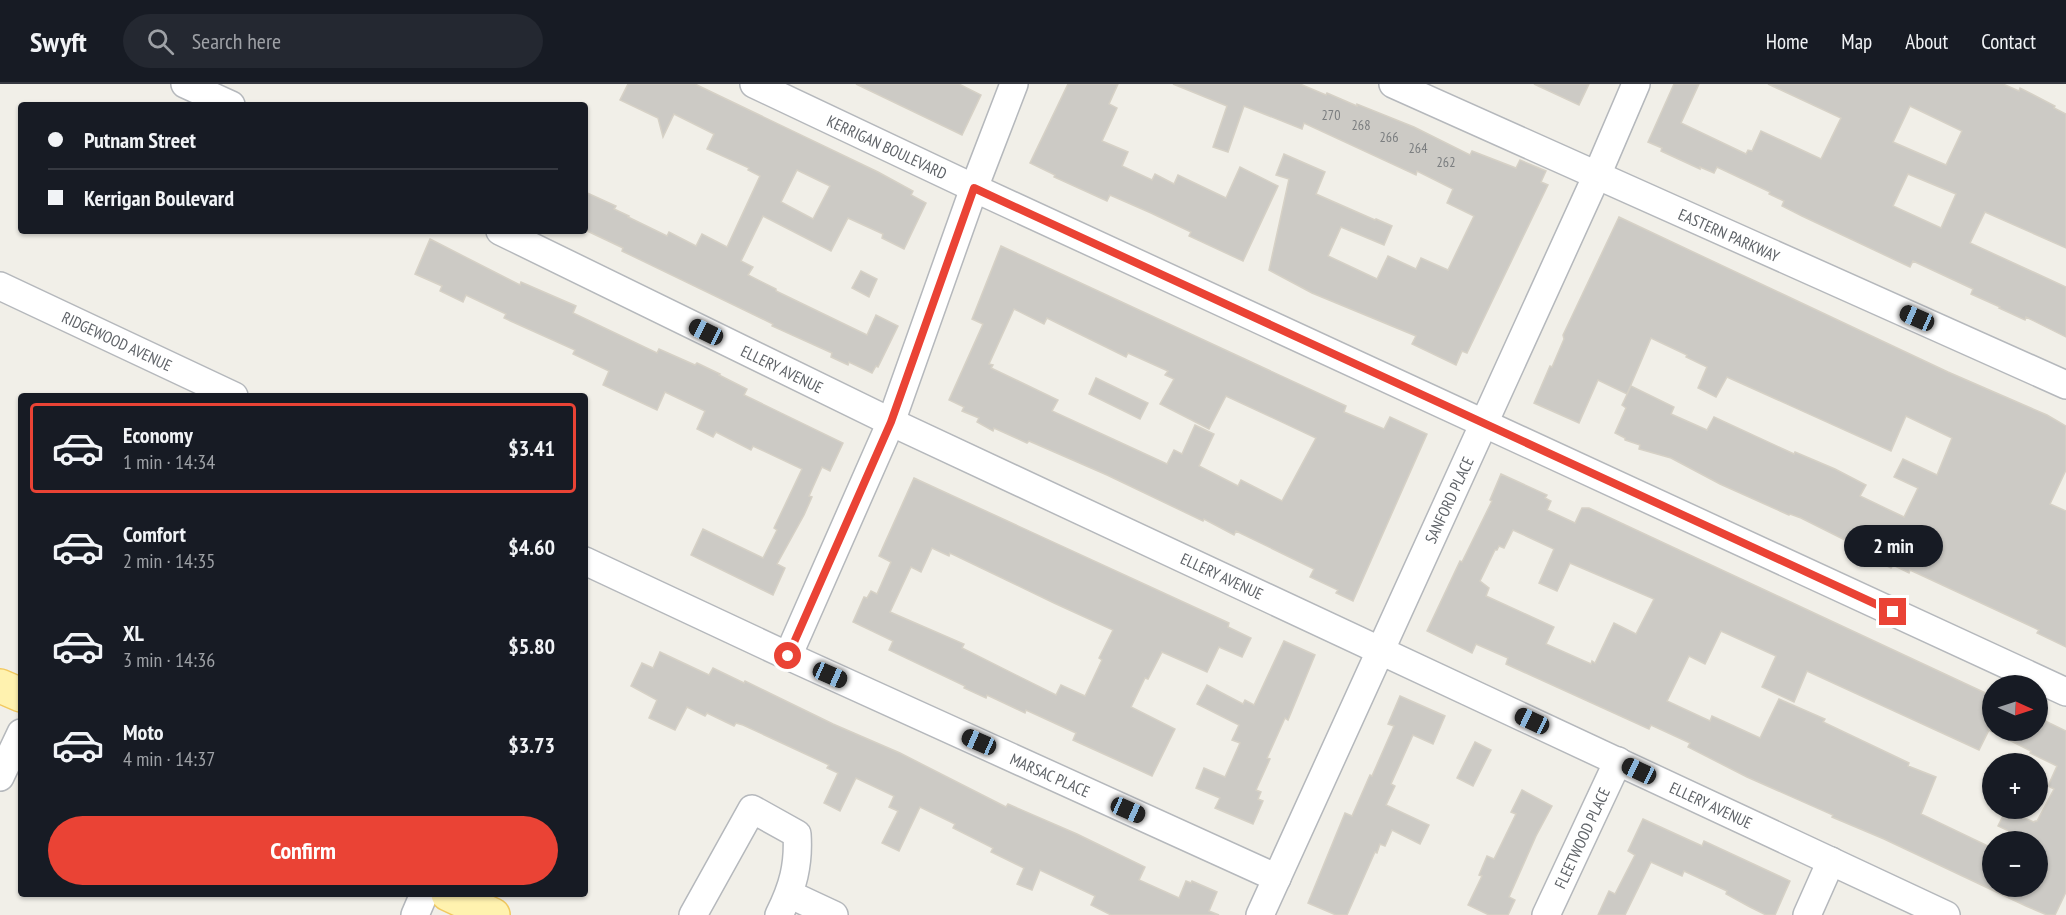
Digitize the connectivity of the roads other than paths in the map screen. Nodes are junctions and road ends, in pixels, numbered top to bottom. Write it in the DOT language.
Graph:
graph roads {
  1 [pos="186,84"];
  2 [pos="753,84"];
  3 [pos="1014,84"];
  4 [pos="1393,84"];
  5 [pos="1636,84"];
  6 [pos="225,102"];
  7 [pos="1597,175"];
  8 [pos="974,188"];
  9 [pos="506,234"];
  10 [pos="0,286"];
  11 [pos="2066,385"];
  12 [pos="228,393"];
  13 [pos="891,422"];
  14 [pos="1484,423"];
  15 [pos="588,562"];
  16 [pos="1380,650"];
  17 [pos="788,656"];
  18 [pos="2066,692"];
  19 [pos="18,739"];
  20 [pos="1618,761"];
  21 [pos="0,777"];
  22 [pos="1831,861"];
  23 [pos="1277,878"];
  24 [pos="423,897"];
  25 [pos="454,897"];
  26 [pos="784,904"];
  27 [pos="415,915"];
  28 [pos="493,915"];
  29 [pos="693,915"];
  30 [pos="834,915"];
  31 [pos="1260,915"];
  32 [pos="1546,915"];
  33 [pos="1806,915"];
  34 [pos="1946,915"];
  1 -- 6 [label="street"];
  2 -- 8 [label="street, KERRIGAN BOULEVARD"];
  3 -- 8 [label="street"];
  4 -- 7 [label="street, EASTERN PARKWAY"];
  5 -- 7 [label="street, SANFORD PLACE"];
  7 -- 11 [label="street, EASTERN PARKWAY"];
  7 -- 14 [label="street, SANFORD PLACE"];
  8 -- 13 [label="street"];
  8 -- 14 [label="street, KERRIGAN BOULEVARD"];
  9 -- 13 [label="street, ELLERY AVENUE"];
  10 -- 12 [label="street, RIDGEWOOD AVENUE"];
  13 -- 16 [label="street, ELLERY AVENUE"];
  13 -- 17 [label="street"];
  14 -- 16 [label="street, SANFORD PLACE"];
  14 -- 18 [label="street, KERRIGAN BOULEVARD"];
  15 -- 17 [label="street, MARSAC PLACE"];
  16 -- 20 [label="street, ELLERY AVENUE"];
  16 -- 23 [label="street, SANFORD PLACE"];
  17 -- 23 [label="street, MARSAC PLACE"];
  19 -- 21 [label="street"];
  20 -- 22 [label="street, ELLERY AVENUE"];
  20 -- 32 [label="street, FLEETWOOD PLACE"];
  22 -- 33 [label="street"];
  22 -- 34 [label="street, ELLERY AVENUE"];
  23 -- 31 [label="street, SANFORD PLACE"];
  24 -- 27 [label="street"];
  25 -- 28 [label="main road"];
  26 -- 29 [label="street"];
  26 -- 30 [label="street"];
}
